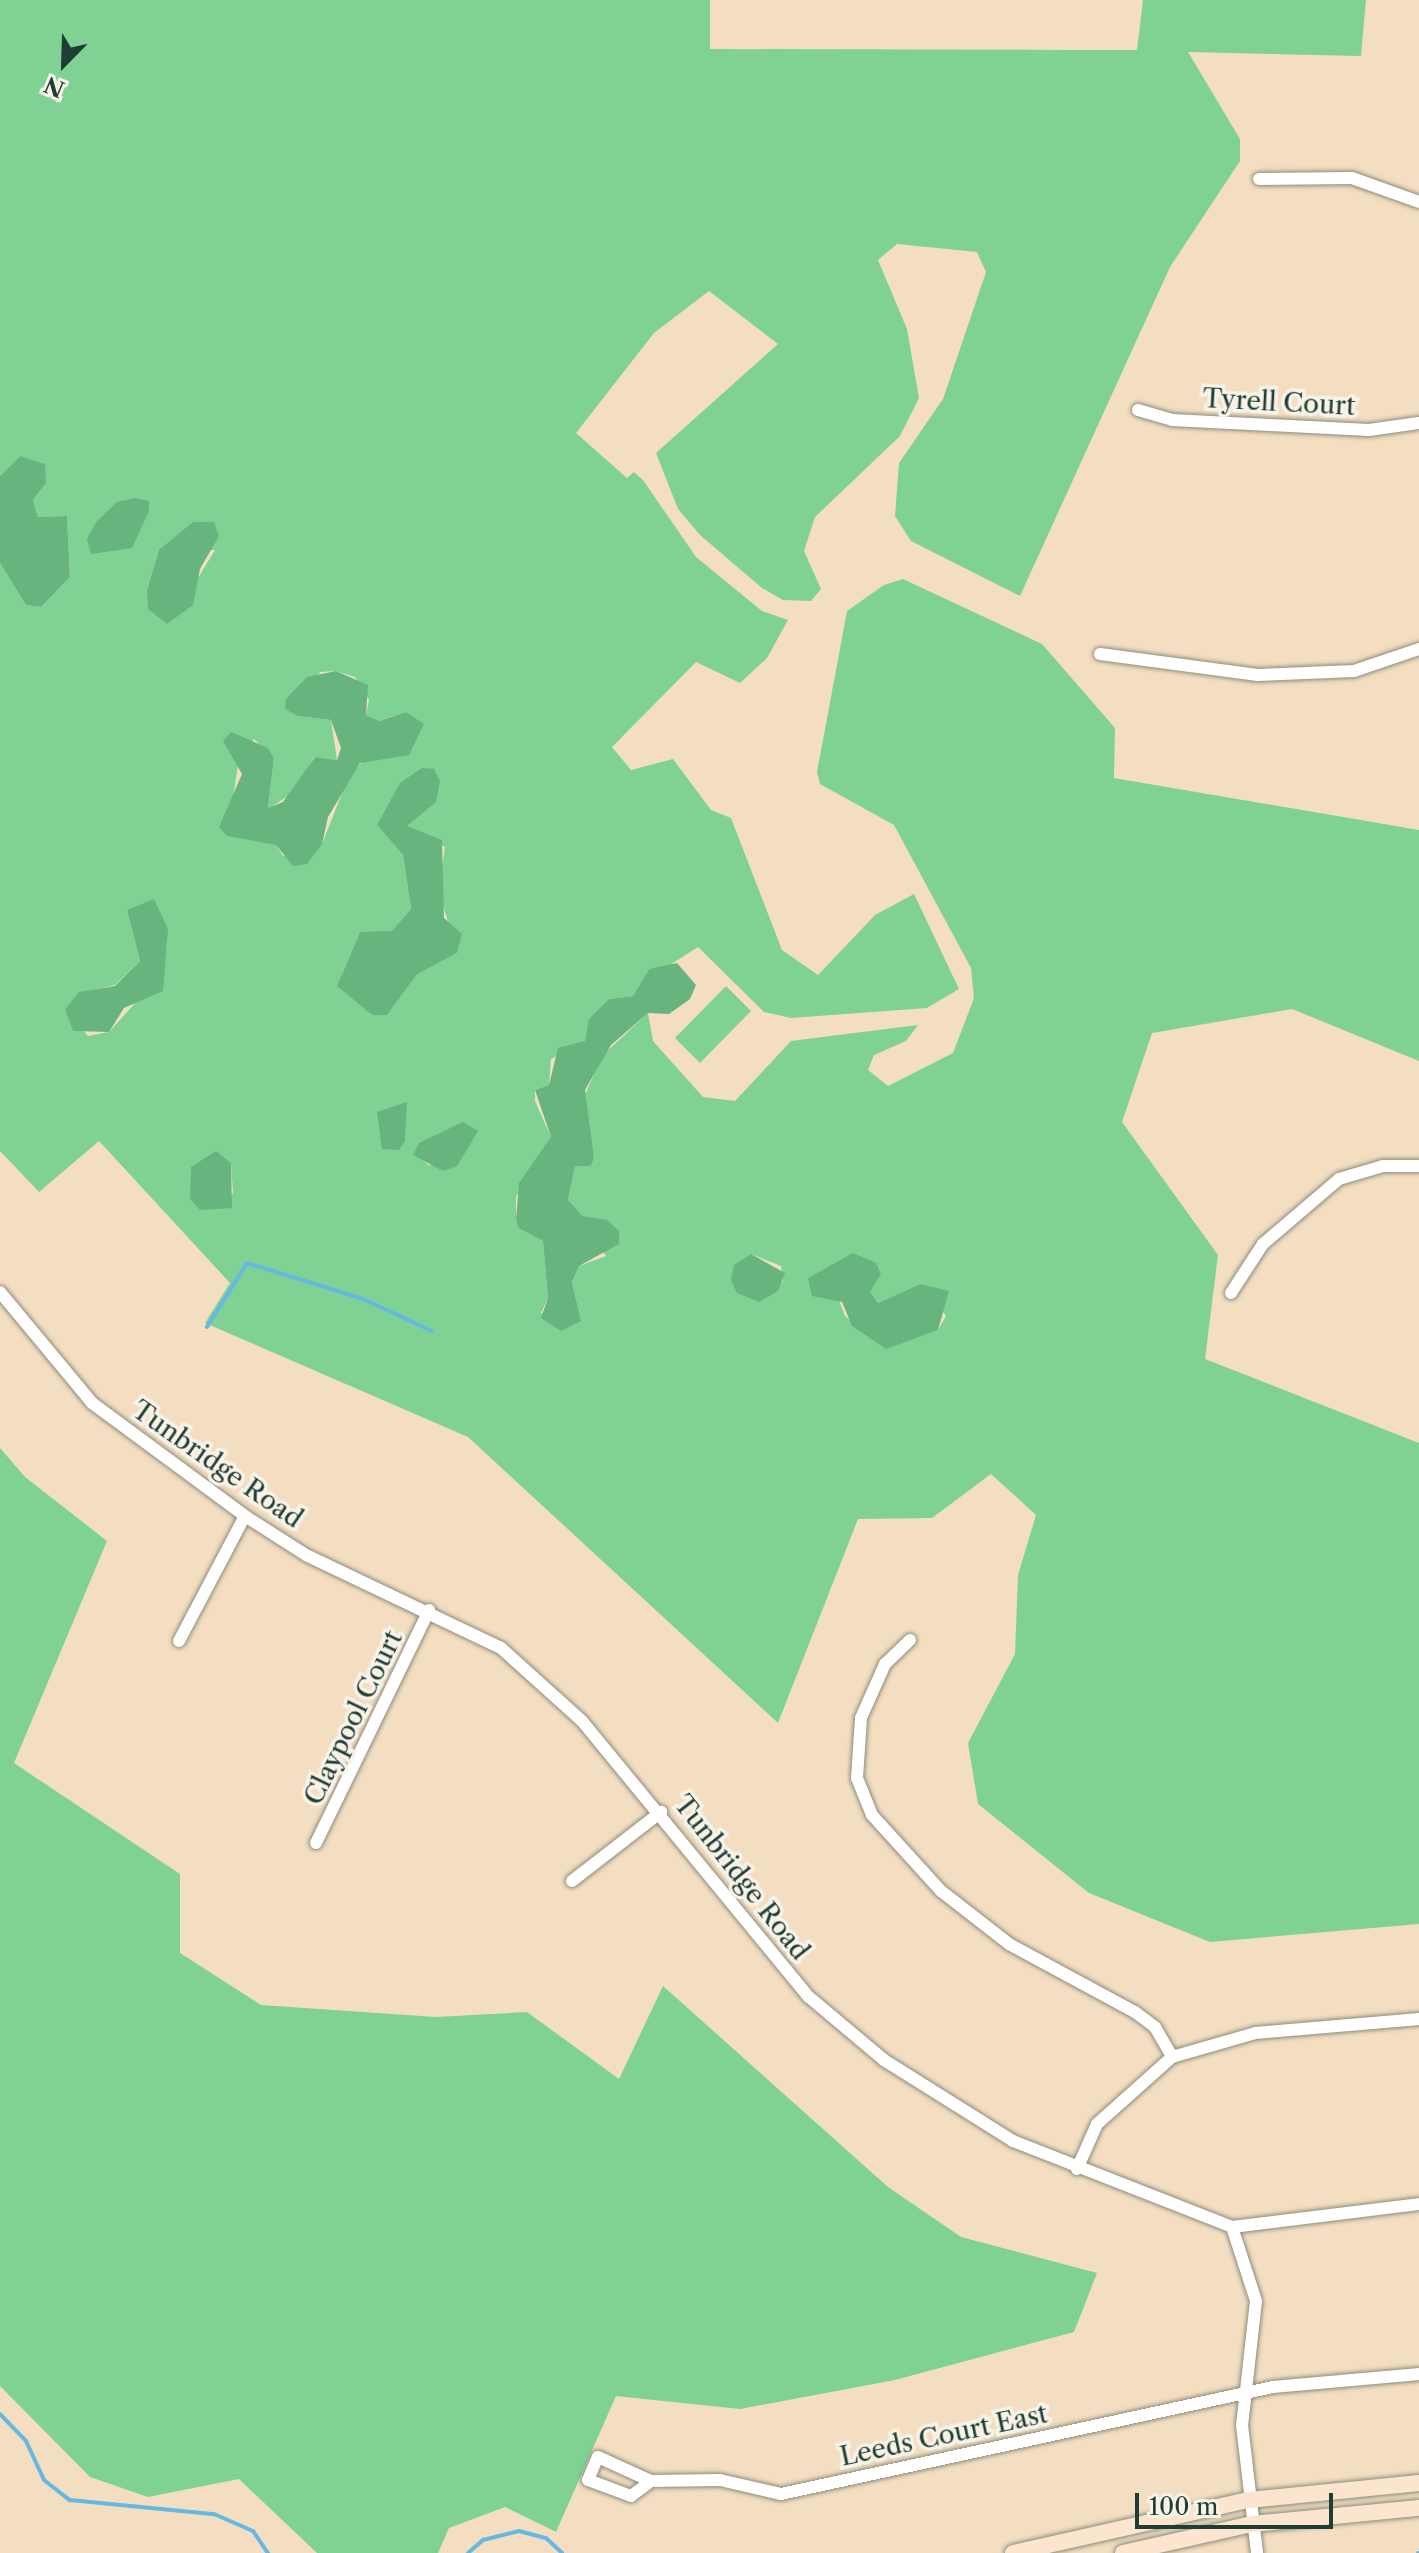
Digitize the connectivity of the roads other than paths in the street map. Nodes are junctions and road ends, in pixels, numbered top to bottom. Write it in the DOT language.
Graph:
graph roads {
  1 [pos="1259,179"];
  2 [pos="1419,202"];
  3 [pos="1138,410"];
  4 [pos="1419,423"];
  5 [pos="1419,649"];
  6 [pos="1100,654"];
  7 [pos="1419,1166"];
  8 [pos="0,1292"];
  9 [pos="1231,1293"];
  10 [pos="245,1516"];
  11 [pos="429,1610"];
  12 [pos="910,1640"];
  13 [pos="179,1641"];
  14 [pos="661,1812"];
  15 [pos="316,1843"];
  16 [pos="572,1881"];
  17 [pos="1419,2019"];
  18 [pos="1172,2057"];
  19 [pos="1077,2169"];
  20 [pos="1419,2204"];
  21 [pos="1232,2227"];
  22 [pos="1419,2374"];
  23 [pos="1244,2395"];
  24 [pos="651,2481"];
  25 [pos="1419,2483"];
  26 [pos="1249,2500"];
  27 [pos="1419,2508"];
  28 [pos="1252,2524"];
  29 [pos="1013,2553"];
  30 [pos="1123,2553"];
  31 [pos="1257,2553"];
  1 -- 2 [label="street"];
  3 -- 4 [label="street, Tyrell Court"];
  5 -- 6 [label="street"];
  7 -- 9 [label="street"];
  8 -- 10 [label="street, Tunbridge Road"];
  10 -- 11 [label="street, Tunbridge Road"];
  10 -- 13 [label="street"];
  11 -- 14 [label="street, Tunbridge Road"];
  11 -- 15 [label="street, Claypool Court"];
  12 -- 18 [label="street"];
  14 -- 16 [label="street"];
  14 -- 19 [label="street, Tunbridge Road"];
  17 -- 18 [label="street"];
  18 -- 19 [label="street"];
  19 -- 21 [label="street, Tunbridge Road"];
  20 -- 21 [label="street"];
  21 -- 23 [label="street"];
  22 -- 23 [label="street, Leeds Court East"];
  23 -- 24 [label="street, Leeds Court East"];
  23 -- 26 [label="street"];
  24 -- 24 [label="street, Leeds Court East"];
  25 -- 26 [label="main road"];
  26 -- 28 [label="street"];
  26 -- 29 [label="main road"];
  27 -- 28 [label="main road"];
  28 -- 30 [label="main road"];
  28 -- 31 [label="street"];
}
